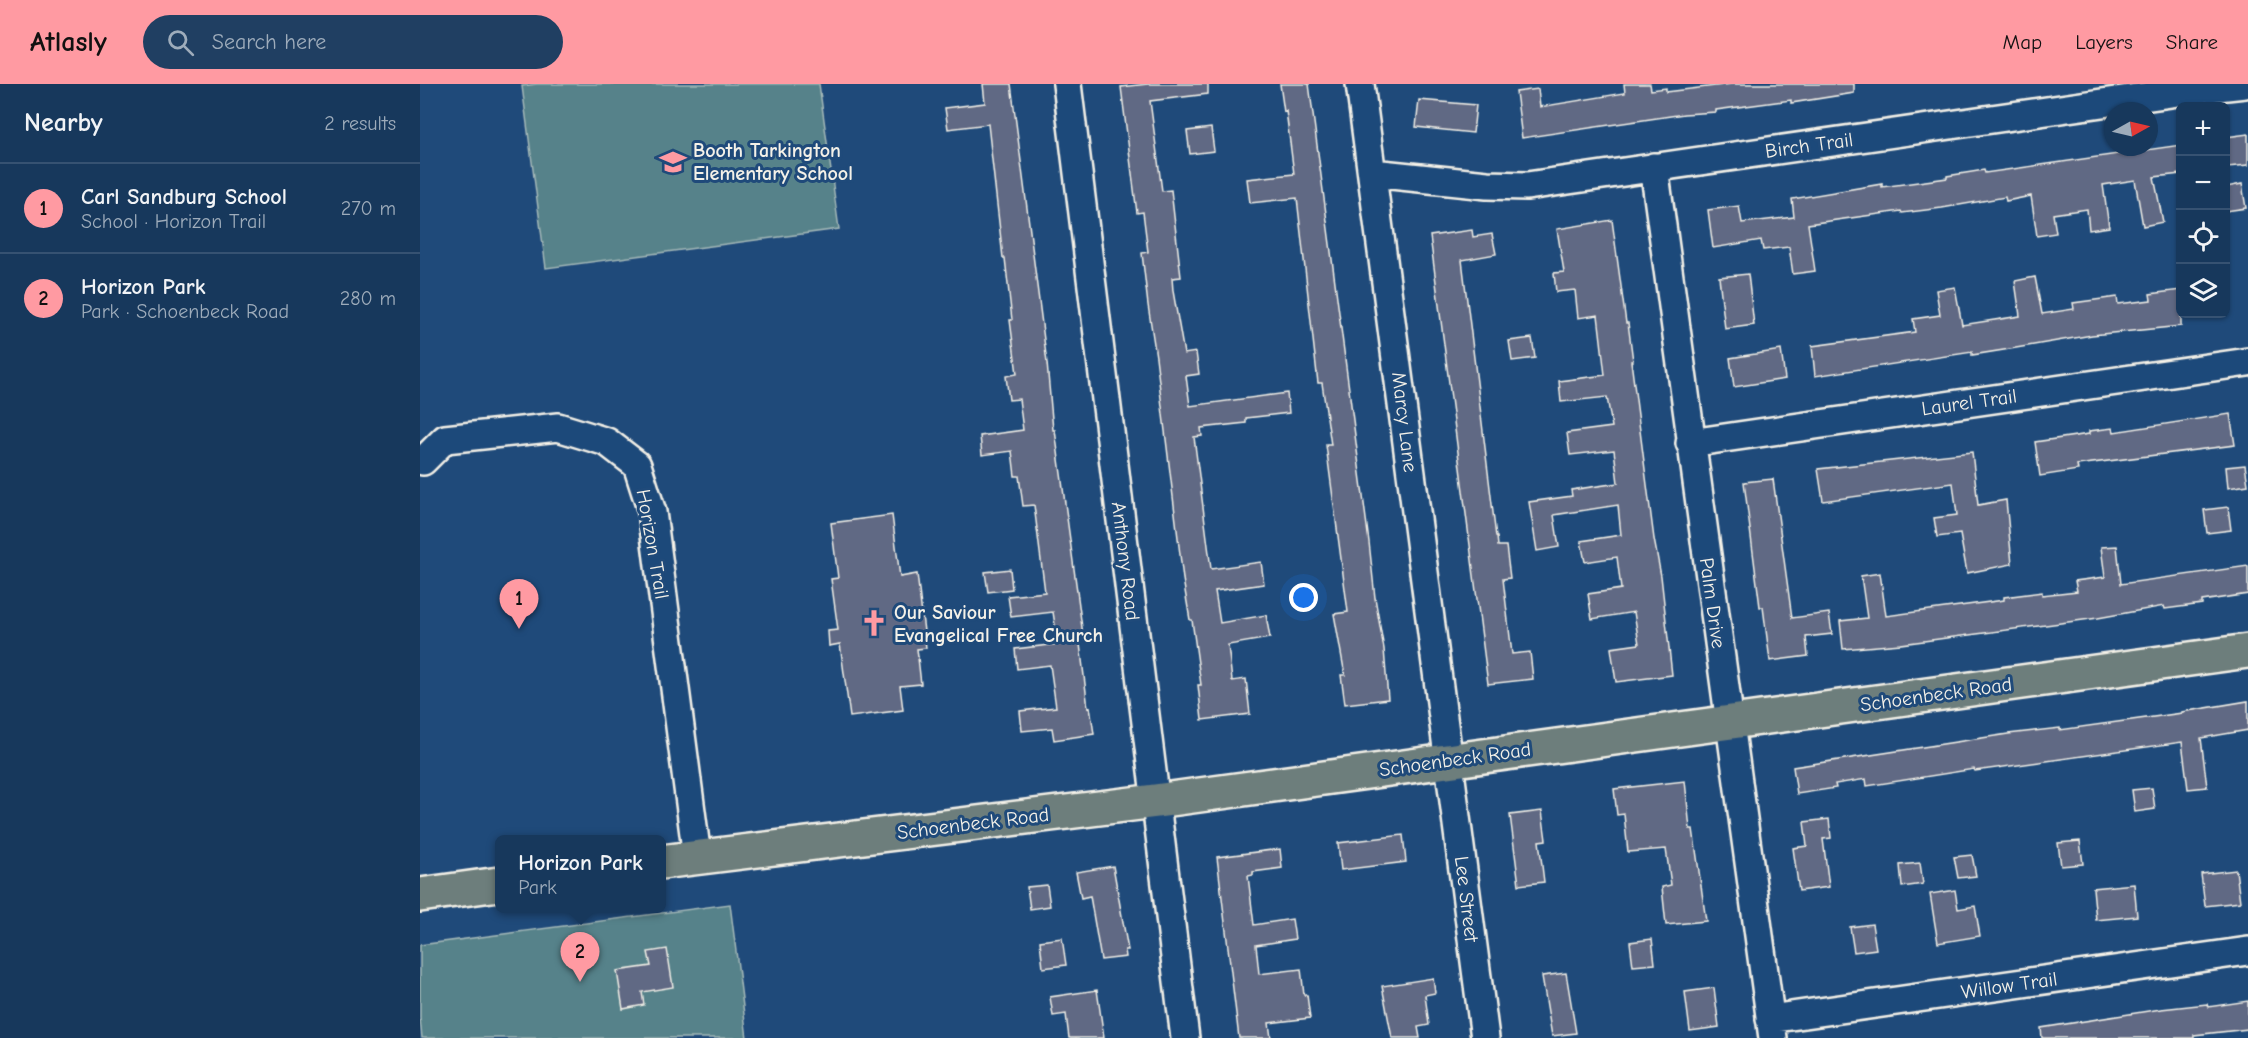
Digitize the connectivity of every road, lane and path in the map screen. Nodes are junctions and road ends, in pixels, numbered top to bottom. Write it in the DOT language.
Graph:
graph roads {
  1 [pos="1067,84"];
  2 [pos="1360,84"];
  3 [pos="2244,84"];
  4 [pos="2198,86"];
  5 [pos="1654,167"];
  6 [pos="1372,173"];
  7 [pos="2248,362"];
  8 [pos="1690,443"];
  9 [pos="423,461"];
  10 [pos="2248,651"];
  11 [pos="1730,723"];
  12 [pos="1449,760"];
  13 [pos="1156,801"];
  14 [pos="697,857"];
  15 [pos="666,861"];
  16 [pos="495,885"];
  17 [pos="420,895"];
  18 [pos="2248,951"];
  19 [pos="1771,1029"];
  20 [pos="1185,1038"];
  21 [pos="1485,1038"];
  1 -- 13 [label="street, Anthony Road"];
  2 -- 6 [label="street, Marcy Lane"];
  3 -- 4 [label="street, Birch Trail"];
  4 -- 5 [label="street, Birch Trail"];
  5 -- 6 [label="street, Birch Trail"];
  5 -- 8 [label="street, Palm Drive"];
  6 -- 12 [label="street, Marcy Lane"];
  7 -- 8 [label="street, Laurel Trail"];
  8 -- 11 [label="street, Palm Drive"];
  9 -- 14 [label="street, Horizon Trail"];
  10 -- 11 [label="main road, Schoenbeck Road"];
  11 -- 12 [label="main road, Schoenbeck Road"];
  11 -- 19 [label="street, Palm Drive"];
  12 -- 13 [label="main road, Schoenbeck Road"];
  12 -- 21 [label="street, Lee Street"];
  13 -- 14 [label="main road, Schoenbeck Road"];
  13 -- 20 [label="street, Anthony Road"];
  14 -- 15 [label="main road, Schoenbeck Road"];
  16 -- 17 [label="main road"];
  18 -- 19 [label="street, Willow Trail"];
}
